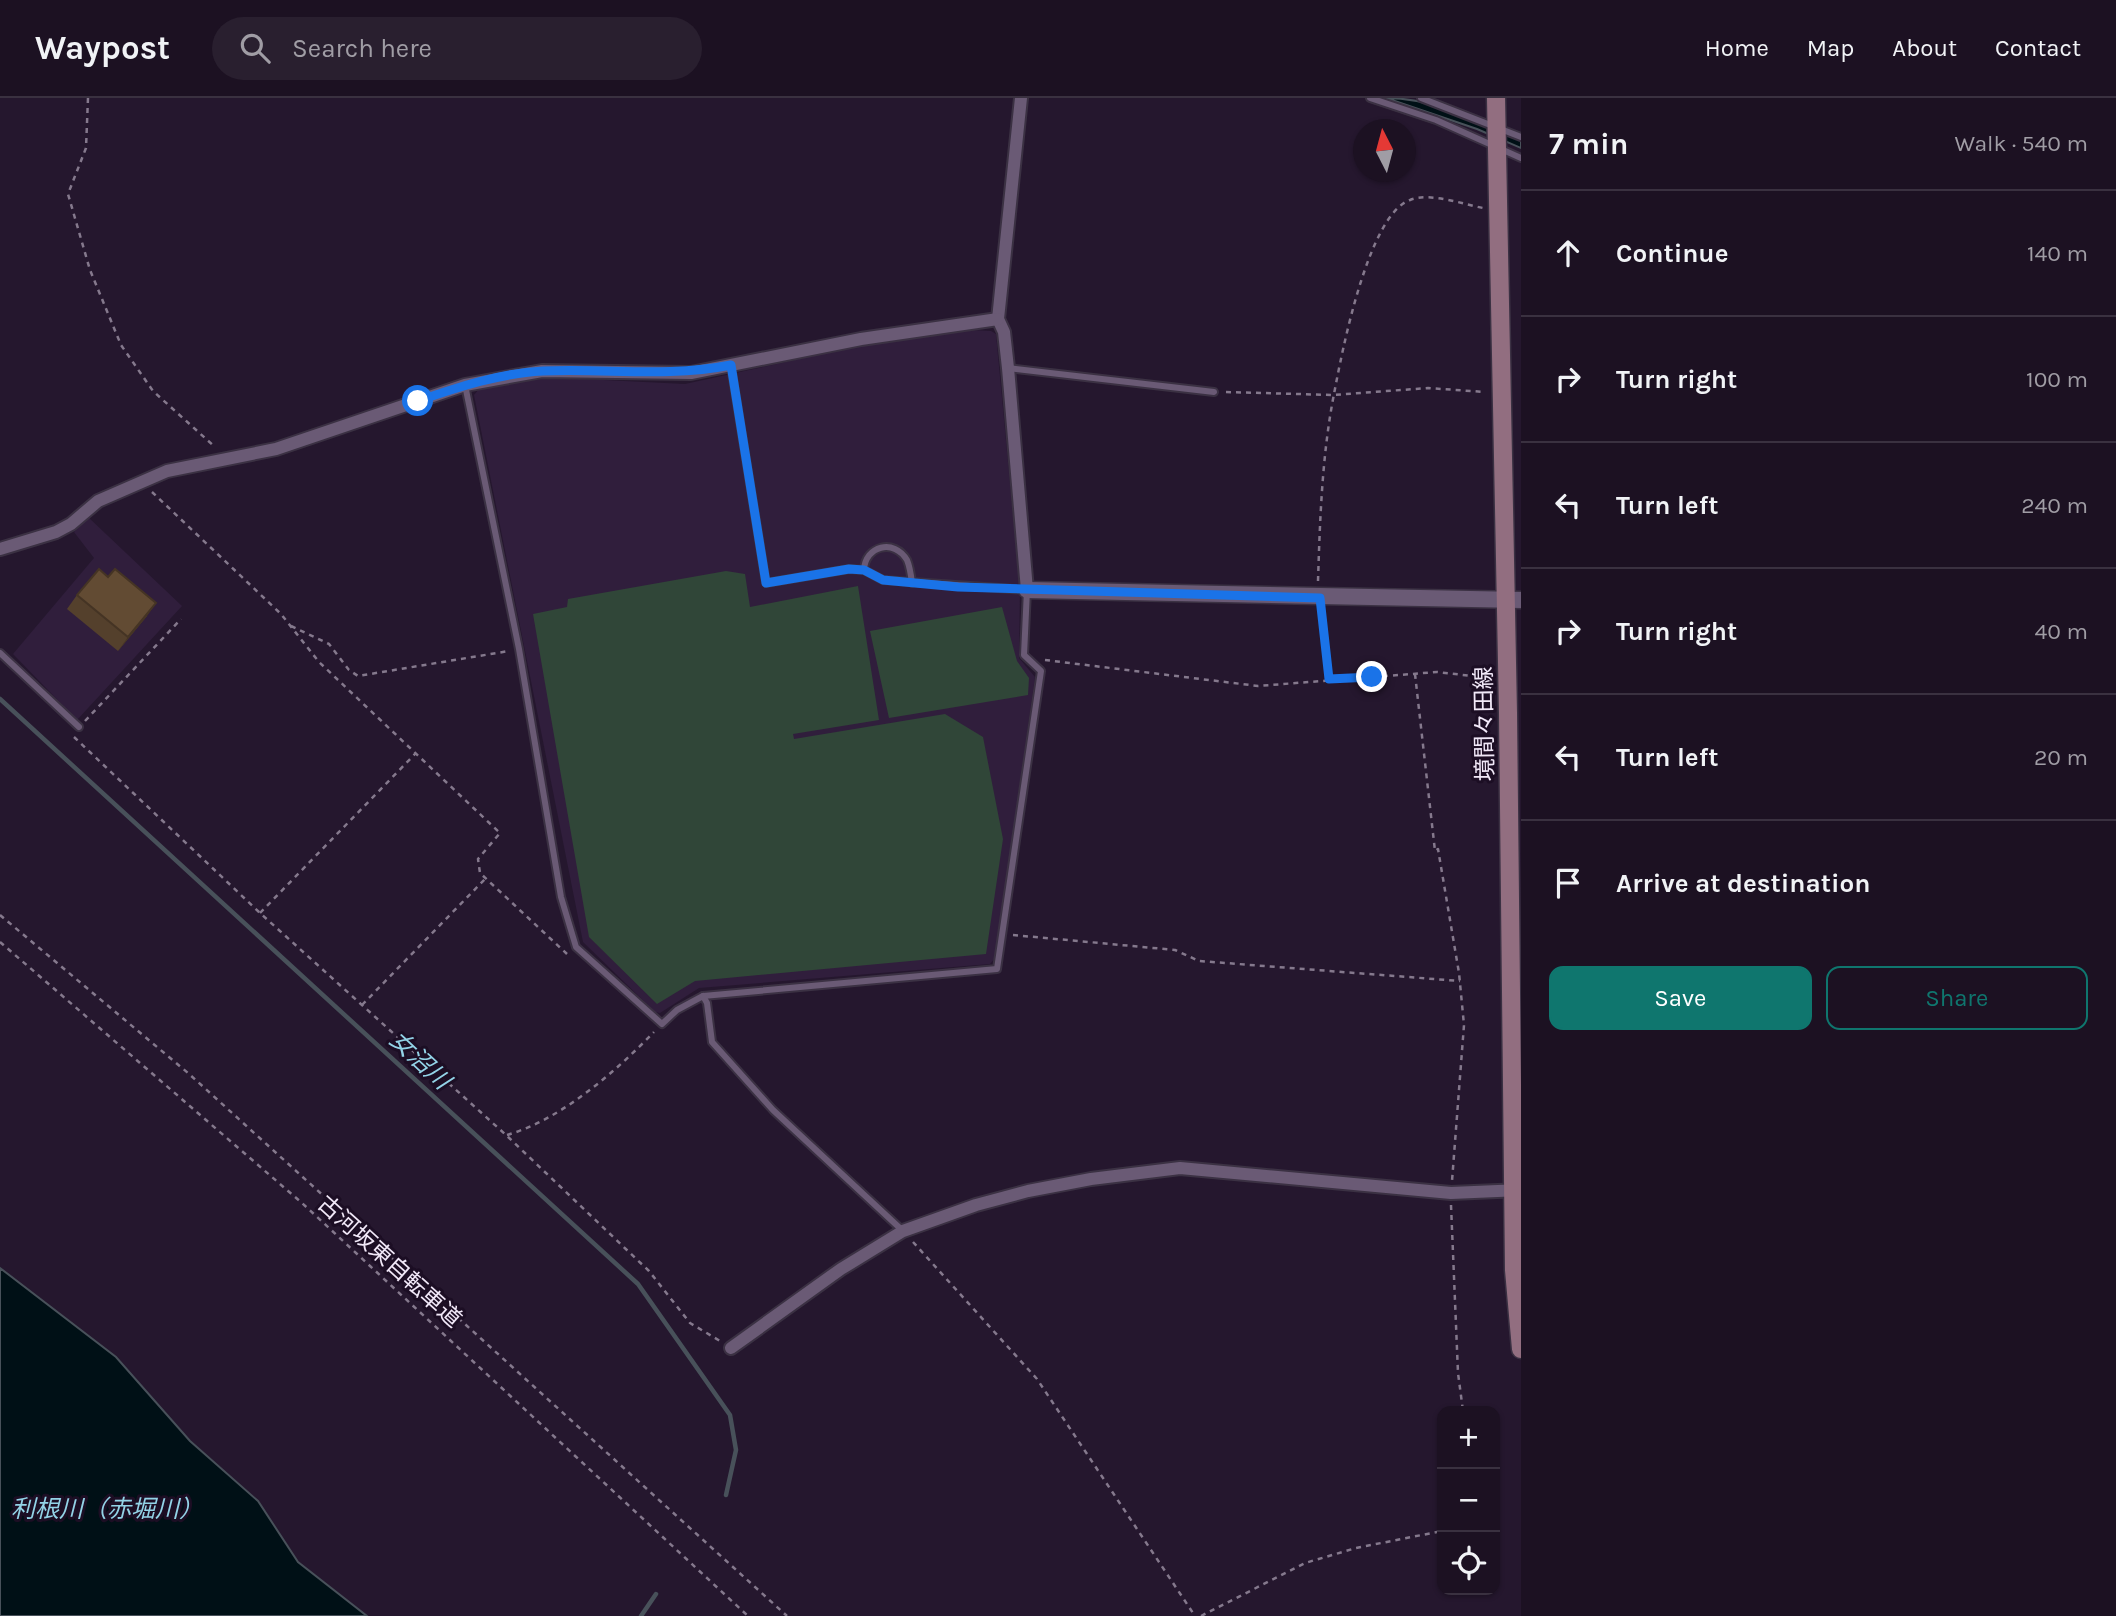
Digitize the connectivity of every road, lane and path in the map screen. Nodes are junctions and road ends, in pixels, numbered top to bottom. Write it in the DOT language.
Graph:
graph roads {
  1 [pos="88,98"];
  2 [pos="1021,98"];
  3 [pos="1370,98"];
  4 [pos="1421,98"];
  5 [pos="1496,98"];
  6 [pos="1496,127"];
  7 [pos="1521,137"];
  8 [pos="1496,145"];
  9 [pos="1521,158"];
  10 [pos="1498,210"];
  11 [pos="998,320"];
  12 [pos="731,365"];
  13 [pos="1007,368"];
  14 [pos="465,385"];
  15 [pos="1214,391"];
  16 [pos="1334,395"];
  17 [pos="1502,395"];
  18 [pos="228,458"];
  19 [pos="142,480"];
  20 [pos="0,549"];
  21 [pos="864,570"];
  22 [pos="912,583"];
  23 [pos="1027,590"];
  24 [pos="1320,598"];
  25 [pos="1513,600"];
  26 [pos="181,619"];
  27 [pos="290,626"];
  28 [pos="519,649"];
  29 [pos="0,653"];
  30 [pos="1031,662"];
  31 [pos="1415,674"];
  32 [pos="1508,678"];
  33 [pos="1329,679"];
  34 [pos="79,727"];
  35 [pos="416,753"];
  36 [pos="486,878"];
  37 [pos="260,913"];
  38 [pos="0,915"];
  39 [pos="1003,934"];
  40 [pos="0,942"];
  41 [pos="590,960"];
  42 [pos="1460,981"];
  43 [pos="703,996"];
  44 [pos="362,1005"];
  45 [pos="662,1024"];
  46 [pos="506,1135"];
  47 [pos="1517,1190"];
  48 [pos="1451,1193"];
  49 [pos="903,1231"];
  50 [pos="731,1348"];
  51 [pos="1521,1349"];
  52 [pos="1462,1406"];
  53 [pos="1437,1532"];
  54 [pos="748,1616"];
  55 [pos="787,1616"];
  56 [pos="1195,1616"];
  57 [pos="1201,1616"];
  1 -- 18 [label="path"];
  2 -- 11 [label="street"];
  3 -- 8 [label="lane"];
  4 -- 6 [label="lane"];
  5 -- 6 [label="main road, 境間々田線"];
  6 -- 7 [label="lane"];
  6 -- 8 [label="main road, 境間々田線"];
  8 -- 9 [label="lane"];
  8 -- 10 [label="main road, 境間々田線"];
  10 -- 16 [label="path"];
  10 -- 17 [label="main road, 境間々田線"];
  11 -- 12 [label="street"];
  11 -- 13 [label="street"];
  12 -- 14 [label="street"];
  12 -- 21 [label="lane"];
  13 -- 15 [label="lane"];
  13 -- 23 [label="street"];
  14 -- 18 [label="street"];
  14 -- 28 [label="lane"];
  15 -- 16 [label="path"];
  16 -- 17 [label="path"];
  16 -- 24 [label="path"];
  17 -- 25 [label="main road, 境間々田線"];
  18 -- 19 [label="street"];
  19 -- 20 [label="street"];
  19 -- 27 [label="path"];
  21 -- 22 [label="lane"];
  21 -- 22 [label="lane"];
  22 -- 23 [label="lane"];
  23 -- 24 [label="street"];
  23 -- 30 [label="lane"];
  24 -- 25 [label="street"];
  24 -- 33 [label="path"];
  25 -- 32 [label="main road, 境間々田線"];
  26 -- 34 [label="path"];
  27 -- 28 [label="path"];
  27 -- 35 [label="path"];
  28 -- 41 [label="lane"];
  29 -- 34 [label="lane"];
  30 -- 33 [label="path"];
  30 -- 39 [label="lane"];
  31 -- 32 [label="path"];
  31 -- 33 [label="path"];
  31 -- 42 [label="path"];
  32 -- 47 [label="main road, 境間々田線"];
  34 -- 37 [label="path"];
  35 -- 36 [label="path"];
  35 -- 37 [label="path"];
  36 -- 41 [label="path"];
  36 -- 44 [label="path"];
  37 -- 44 [label="path"];
  38 -- 55 [label="path"];
  39 -- 42 [label="path"];
  39 -- 43 [label="lane"];
  40 -- 54 [label="path, 古河坂東自転車道"];
  41 -- 45 [label="lane"];
  42 -- 48 [label="path"];
  43 -- 45 [label="lane"];
  43 -- 49 [label="lane"];
  44 -- 46 [label="path"];
  45 -- 46 [label="path"];
  46 -- 50 [label="path"];
  47 -- 48 [label="street"];
  47 -- 51 [label="main road, 境間々田線"];
  48 -- 49 [label="street"];
  48 -- 52 [label="path"];
  49 -- 50 [label="street"];
  49 -- 56 [label="path"];
  53 -- 57 [label="path"];
}
